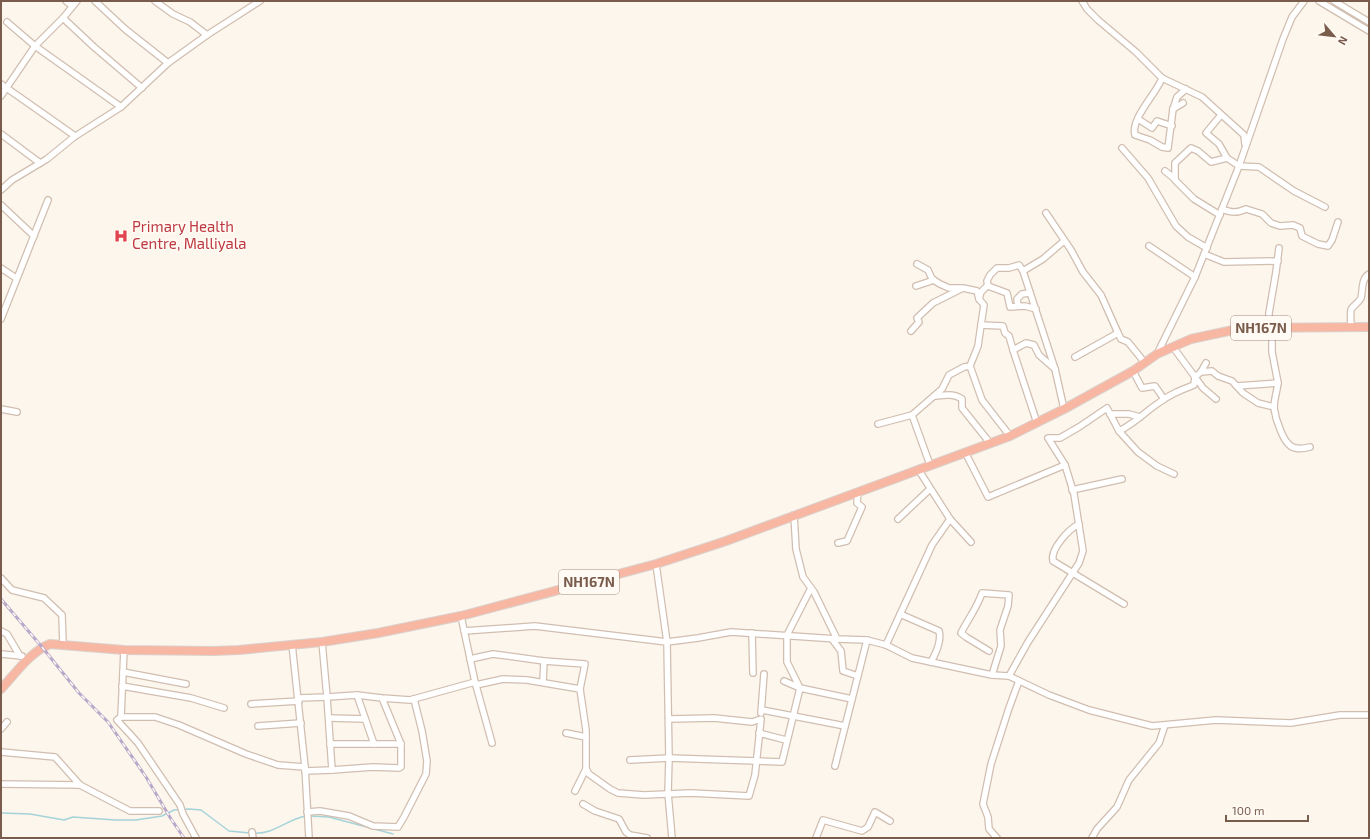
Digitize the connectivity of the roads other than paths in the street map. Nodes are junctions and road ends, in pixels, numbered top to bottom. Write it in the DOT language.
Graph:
graph roads {
  1 [pos="66,1"];
  2 [pos="77,1"];
  3 [pos="95,1"];
  4 [pos="155,1"];
  5 [pos="1082,1"];
  6 [pos="1304,1"];
  7 [pos="1319,1"];
  8 [pos="1334,1"];
  9 [pos="257,2"];
  10 [pos="72,6"];
  11 [pos="63,18"];
  12 [pos="6,22"];
  13 [pos="1369,22"];
  14 [pos="1369,31"];
  15 [pos="207,35"];
  16 [pos="35,46"];
  17 [pos="168,63"];
  18 [pos="1162,78"];
  19 [pos="1,84"];
  20 [pos="7,88"];
  21 [pos="142,88"];
  22 [pos="1186,89"];
  23 [pos="1,96"];
  24 [pos="1183,103"];
  25 [pos="121,107"];
  26 [pos="1173,109"];
  27 [pos="1221,115"];
  28 [pos="1138,119"];
  29 [pos="1172,126"];
  30 [pos="1,134"];
  31 [pos="75,136"];
  32 [pos="1122,148"];
  33 [pos="1244,152"];
  34 [pos="1227,158"];
  35 [pos="40,163"];
  36 [pos="1239,166"];
  37 [pos="1165,171"];
  38 [pos="1175,179"];
  39 [pos="2,188"];
  40 [pos="48,200"];
  41 [pos="1,205"];
  42 [pos="1325,207"];
  43 [pos="1222,209"];
  44 [pos="1046,213"];
  45 [pos="1220,215"];
  46 [pos="1338,222"];
  47 [pos="34,236"];
  48 [pos="1064,241"];
  49 [pos="1149,246"];
  50 [pos="1207,248"];
  51 [pos="1279,248"];
  52 [pos="1204,254"];
  53 [pos="1278,261"];
  54 [pos="917,264"];
  55 [pos="1,268"];
  56 [pos="1023,271"];
  57 [pos="1369,274"];
  58 [pos="1195,277"];
  59 [pos="16,278"];
  60 [pos="934,280"];
  61 [pos="988,285"];
  62 [pos="916,286"];
  63 [pos="963,288"];
  64 [pos="1030,293"];
  65 [pos="979,299"];
  66 [pos="1018,306"];
  67 [pos="1036,309"];
  68 [pos="1,318"];
  69 [pos="981,325"];
  70 [pos="1351,327"];
  71 [pos="1369,327"];
  72 [pos="1272,328"];
  73 [pos="911,331"];
  74 [pos="1118,333"];
  75 [pos="1173,347"];
  76 [pos="1013,350"];
  77 [pos="1157,354"];
  78 [pos="1075,357"];
  79 [pos="1144,363"];
  80 [pos="1206,363"];
  81 [pos="970,366"];
  82 [pos="1055,369"];
  83 [pos="1133,371"];
  84 [pos="1201,372"];
  85 [pos="1195,377"];
  86 [pos="1278,383"];
  87 [pos="1237,386"];
  88 [pos="934,396"];
  89 [pos="1164,399"];
  90 [pos="1216,399"];
  91 [pos="1274,407"];
  92 [pos="1,409"];
  93 [pos="1064,409"];
  94 [pos="17,412"];
  95 [pos="1110,414"];
  96 [pos="912,416"];
  97 [pos="1140,417"];
  98 [pos="1037,423"];
  99 [pos="878,424"];
  100 [pos="1119,431"];
  101 [pos="1010,436"];
  102 [pos="990,442"];
  103 [pos="1310,447"];
  104 [pos="966,452"];
  105 [pos="930,465"];
  106 [pos="1065,465"];
  107 [pos="918,470"];
  108 [pos="1174,474"];
  109 [pos="1122,479"];
  110 [pos="930,489"];
  111 [pos="1072,490"];
  112 [pos="858,492"];
  113 [pos="794,515"];
  114 [pos="898,519"];
  115 [pos="950,519"];
  116 [pos="1079,524"];
  117 [pos="971,542"];
  118 [pos="838,543"];
  119 [pos="656,564"];
  120 [pos="1072,573"];
  121 [pos="1,578"];
  122 [pos="811,588"];
  123 [pos="1124,604"];
  124 [pos="900,614"];
  125 [pos="460,616"];
  126 [pos="1,631"];
  127 [pos="464,631"];
  128 [pos="752,633"];
  129 [pos="787,635"];
  130 [pos="834,639"];
  131 [pos="867,640"];
  132 [pos="322,642"];
  133 [pos="667,642"];
  134 [pos="292,644"];
  135 [pos="63,645"];
  136 [pos="886,645"];
  137 [pos="124,650"];
  138 [pos="989,651"];
  139 [pos="1,654"];
  140 [pos="20,656"];
  141 [pos="30,657"];
  142 [pos="470,659"];
  143 [pos="544,661"];
  144 [pos="932,662"];
  145 [pos="123,672"];
  146 [pos="752,673"];
  147 [pos="764,674"];
  148 [pos="992,675"];
  149 [pos="858,676"];
  150 [pos="1009,676"];
  151 [pos="784,681"];
  152 [pos="1019,681"];
  153 [pos="543,682"];
  154 [pos="476,683"];
  155 [pos="186,684"];
  156 [pos="122,686"];
  157 [pos="800,688"];
  158 [pos="1,689"];
  159 [pos="580,689"];
  160 [pos="357,695"];
  161 [pos="327,697"];
  162 [pos="382,698"];
  163 [pos="414,698"];
  164 [pos="299,699"];
  165 [pos="852,699"];
  166 [pos="251,704"];
  167 [pos="224,708"];
  168 [pos="762,710"];
  169 [pos="1369,715"];
  170 [pos="793,716"];
  171 [pos="121,717"];
  172 [pos="329,718"];
  173 [pos="669,718"];
  174 [pos="365,719"];
  175 [pos="761,719"];
  176 [pos="7,722"];
  177 [pos="301,723"];
  178 [pos="1165,725"];
  179 [pos="258,726"];
  180 [pos="846,726"];
  181 [pos="1,729"];
  182 [pos="566,733"];
  183 [pos="759,733"];
  184 [pos="586,737"];
  185 [pos="786,740"];
  186 [pos="492,743"];
  187 [pos="330,744"];
  188 [pos="374,744"];
  189 [pos="401,744"];
  190 [pos="1,752"];
  191 [pos="669,758"];
  192 [pos="630,760"];
  193 [pos="756,762"];
  194 [pos="835,766"];
  195 [pos="305,769"];
  196 [pos="586,769"];
  197 [pos="332,770"];
  198 [pos="1,784"];
  199 [pos="80,785"];
  200 [pos="575,791"];
  201 [pos="668,793"];
  202 [pos="583,804"];
  203 [pos="159,811"];
  204 [pos="307,812"];
  205 [pos="890,821"];
  206 [pos="196,838"];
  207 [pos="309,838"];
  208 [pos="647,838"];
  209 [pos="672,838"];
  210 [pos="816,838"];
  211 [pos="997,838"];
  212 [pos="1092,838"];
  1 -- 10 [label="street"];
  2 -- 10 [label="street"];
  3 -- 17 [label="street"];
  4 -- 15 [label="street"];
  5 -- 18 [label="street"];
  6 -- 33 [label="street"];
  7 -- 14 [label="street"];
  8 -- 13 [label="street"];
  9 -- 15 [label="street"];
  10 -- 11 [label="street"];
  11 -- 16 [label="street"];
  11 -- 21 [label="street"];
  12 -- 16 [label="street"];
  15 -- 17 [label="street"];
  16 -- 20 [label="street"];
  16 -- 25 [label="street"];
  17 -- 21 [label="street"];
  18 -- 22 [label="street"];
  18 -- 28 [label="street"];
  19 -- 20 [label="street"];
  20 -- 23 [label="street"];
  20 -- 31 [label="street"];
  21 -- 25 [label="street"];
  22 -- 26 [label="street"];
  22 -- 27 [label="street"];
  24 -- 26 [label="street"];
  25 -- 31 [label="street"];
  26 -- 29 [label="street"];
  27 -- 33 [label="street"];
  27 -- 34 [label="street"];
  28 -- 29 [label="street"];
  28 -- 29 [label="street"];
  30 -- 35 [label="street"];
  31 -- 35 [label="street"];
  32 -- 50 [label="street"];
  33 -- 36 [label="street"];
  34 -- 36 [label="street"];
  34 -- 38 [label="street"];
  35 -- 39 [label="street"];
  36 -- 42 [label="street"];
  36 -- 43 [label="street"];
  37 -- 38 [label="street"];
  38 -- 45 [label="street"];
  40 -- 47 [label="street"];
  41 -- 47 [label="street"];
  43 -- 45 [label="street"];
  43 -- 46 [label="street"];
  44 -- 48 [label="street"];
  45 -- 50 [label="street"];
  47 -- 59 [label="street"];
  48 -- 56 [label="street"];
  48 -- 74 [label="street"];
  49 -- 58 [label="street"];
  50 -- 52 [label="street"];
  51 -- 53 [label="street"];
  52 -- 53 [label="street"];
  52 -- 58 [label="street"];
  53 -- 72 [label="street"];
  54 -- 60 [label="street"];
  55 -- 59 [label="street"];
  56 -- 61 [label="street"];
  56 -- 64 [label="street"];
  57 -- 70 [label="street"];
  58 -- 77 [label="street"];
  59 -- 68 [label="street"];
  60 -- 62 [label="street"];
  60 -- 63 [label="street"];
  61 -- 65 [label="street"];
  61 -- 66 [label="street"];
  63 -- 65 [label="street"];
  63 -- 73 [label="street"];
  64 -- 66 [label="street"];
  64 -- 67 [label="street"];
  65 -- 69 [label="street"];
  66 -- 67 [label="street"];
  67 -- 82 [label="street"];
  69 -- 76 [label="street"];
  69 -- 81 [label="street"];
  70 -- 71 [label="highway, NH167N"];
  70 -- 72 [label="highway, NH167N"];
  72 -- 75 [label="highway, NH167N"];
  72 -- 86 [label="street"];
  74 -- 78 [label="street"];
  74 -- 79 [label="street"];
  75 -- 77 [label="highway, NH167N"];
  75 -- 85 [label="street"];
  76 -- 82 [label="street"];
  76 -- 98 [label="street"];
  77 -- 79 [label="highway, NH167N"];
  79 -- 83 [label="highway, NH167N"];
  80 -- 84 [label="street"];
  81 -- 88 [label="street"];
  81 -- 101 [label="street"];
  82 -- 93 [label="street"];
  83 -- 89 [label="street"];
  83 -- 93 [label="highway, NH167N"];
  84 -- 85 [label="street"];
  84 -- 87 [label="street"];
  85 -- 89 [label="street"];
  85 -- 90 [label="street"];
  86 -- 87 [label="street"];
  86 -- 91 [label="street"];
  87 -- 91 [label="street"];
  88 -- 96 [label="street"];
  88 -- 102 [label="street"];
  89 -- 97 [label="street"];
  91 -- 103 [label="street"];
  92 -- 94 [label="street"];
  93 -- 98 [label="highway, NH167N"];
  95 -- 97 [label="street"];
  95 -- 100 [label="street"];
  95 -- 106 [label="street"];
  96 -- 99 [label="street"];
  96 -- 105 [label="street"];
  97 -- 100 [label="street"];
  98 -- 101 [label="highway, NH167N"];
  100 -- 108 [label="street"];
  101 -- 102 [label="highway, NH167N"];
  102 -- 104 [label="highway, NH167N"];
  104 -- 105 [label="highway, NH167N"];
  104 -- 106 [label="street"];
  105 -- 107 [label="highway, NH167N"];
  106 -- 111 [label="street"];
  107 -- 110 [label="street"];
  107 -- 112 [label="highway, NH167N"];
  109 -- 111 [label="street"];
  110 -- 114 [label="street"];
  110 -- 115 [label="street"];
  111 -- 116 [label="street"];
  112 -- 113 [label="highway, NH167N"];
  112 -- 118 [label="street"];
  113 -- 119 [label="highway, NH167N"];
  113 -- 122 [label="street"];
  115 -- 117 [label="street"];
  115 -- 124 [label="street"];
  116 -- 120 [label="street"];
  116 -- 120 [label="street"];
  119 -- 125 [label="highway, NH167N"];
  119 -- 133 [label="street"];
  120 -- 123 [label="street"];
  120 -- 150 [label="street"];
  121 -- 135 [label="street"];
  122 -- 129 [label="street"];
  122 -- 130 [label="street"];
  124 -- 136 [label="street"];
  124 -- 144 [label="street"];
  125 -- 127 [label="street"];
  125 -- 132 [label="highway, NH167N"];
  126 -- 140 [label="street"];
  127 -- 133 [label="street"];
  127 -- 142 [label="street"];
  128 -- 129 [label="street"];
  128 -- 133 [label="street"];
  128 -- 146 [label="street"];
  129 -- 130 [label="street"];
  129 -- 157 [label="street"];
  130 -- 131 [label="street"];
  130 -- 149 [label="street"];
  131 -- 136 [label="street"];
  131 -- 149 [label="street"];
  132 -- 134 [label="highway, NH167N"];
  132 -- 161 [label="street"];
  133 -- 173 [label="street"];
  134 -- 137 [label="highway, NH167N"];
  134 -- 164 [label="street"];
  135 -- 137 [label="highway, NH167N"];
  135 -- 141 [label="highway, NH167N"];
  136 -- 144 [label="street"];
  137 -- 145 [label="street"];
  138 -- 148 [label="street"];
  139 -- 140 [label="street"];
  140 -- 141 [label="street"];
  141 -- 158 [label="highway, NH167N"];
  142 -- 143 [label="street"];
  142 -- 154 [label="street"];
  143 -- 153 [label="street"];
  143 -- 159 [label="street"];
  144 -- 148 [label="street"];
  145 -- 155 [label="street"];
  145 -- 156 [label="street"];
  147 -- 168 [label="street"];
  148 -- 150 [label="street"];
  149 -- 165 [label="street"];
  150 -- 152 [label="street"];
  151 -- 157 [label="street"];
  152 -- 178 [label="street"];
  152 -- 211 [label="street"];
  153 -- 154 [label="street"];
  153 -- 159 [label="street"];
  154 -- 163 [label="street"];
  154 -- 186 [label="street"];
  156 -- 167 [label="street"];
  156 -- 171 [label="street"];
  157 -- 165 [label="street"];
  157 -- 170 [label="street"];
  159 -- 184 [label="street"];
  160 -- 161 [label="street"];
  160 -- 162 [label="street"];
  160 -- 174 [label="street"];
  161 -- 164 [label="street"];
  161 -- 172 [label="street"];
  162 -- 163 [label="street"];
  162 -- 189 [label="street"];
  163 -- 204 [label="street"];
  164 -- 166 [label="street"];
  164 -- 177 [label="street"];
  165 -- 180 [label="street"];
  168 -- 170 [label="street"];
  168 -- 175 [label="street"];
  169 -- 178 [label="street"];
  170 -- 180 [label="street"];
  170 -- 185 [label="street"];
  171 -- 195 [label="street"];
  171 -- 206 [label="street"];
  172 -- 174 [label="street"];
  172 -- 187 [label="street"];
  173 -- 175 [label="street"];
  173 -- 191 [label="street"];
  174 -- 188 [label="street"];
  175 -- 183 [label="street"];
  176 -- 181 [label="street"];
  177 -- 179 [label="street"];
  177 -- 195 [label="street"];
  178 -- 212 [label="street"];
  180 -- 194 [label="street"];
  182 -- 184 [label="street"];
  183 -- 185 [label="street"];
  183 -- 193 [label="street"];
  184 -- 196 [label="street"];
  185 -- 193 [label="street"];
  187 -- 188 [label="street"];
  187 -- 197 [label="street"];
  188 -- 189 [label="street"];
  189 -- 197 [label="street"];
  190 -- 199 [label="street"];
  191 -- 192 [label="street"];
  191 -- 193 [label="street"];
  191 -- 201 [label="street"];
  193 -- 201 [label="street"];
  195 -- 197 [label="street"];
  195 -- 204 [label="street"];
  196 -- 200 [label="street"];
  196 -- 201 [label="street"];
  198 -- 199 [label="street"];
  199 -- 203 [label="street"];
  201 -- 209 [label="street"];
  202 -- 208 [label="street"];
  204 -- 207 [label="street"];
  205 -- 210 [label="street"];
}
